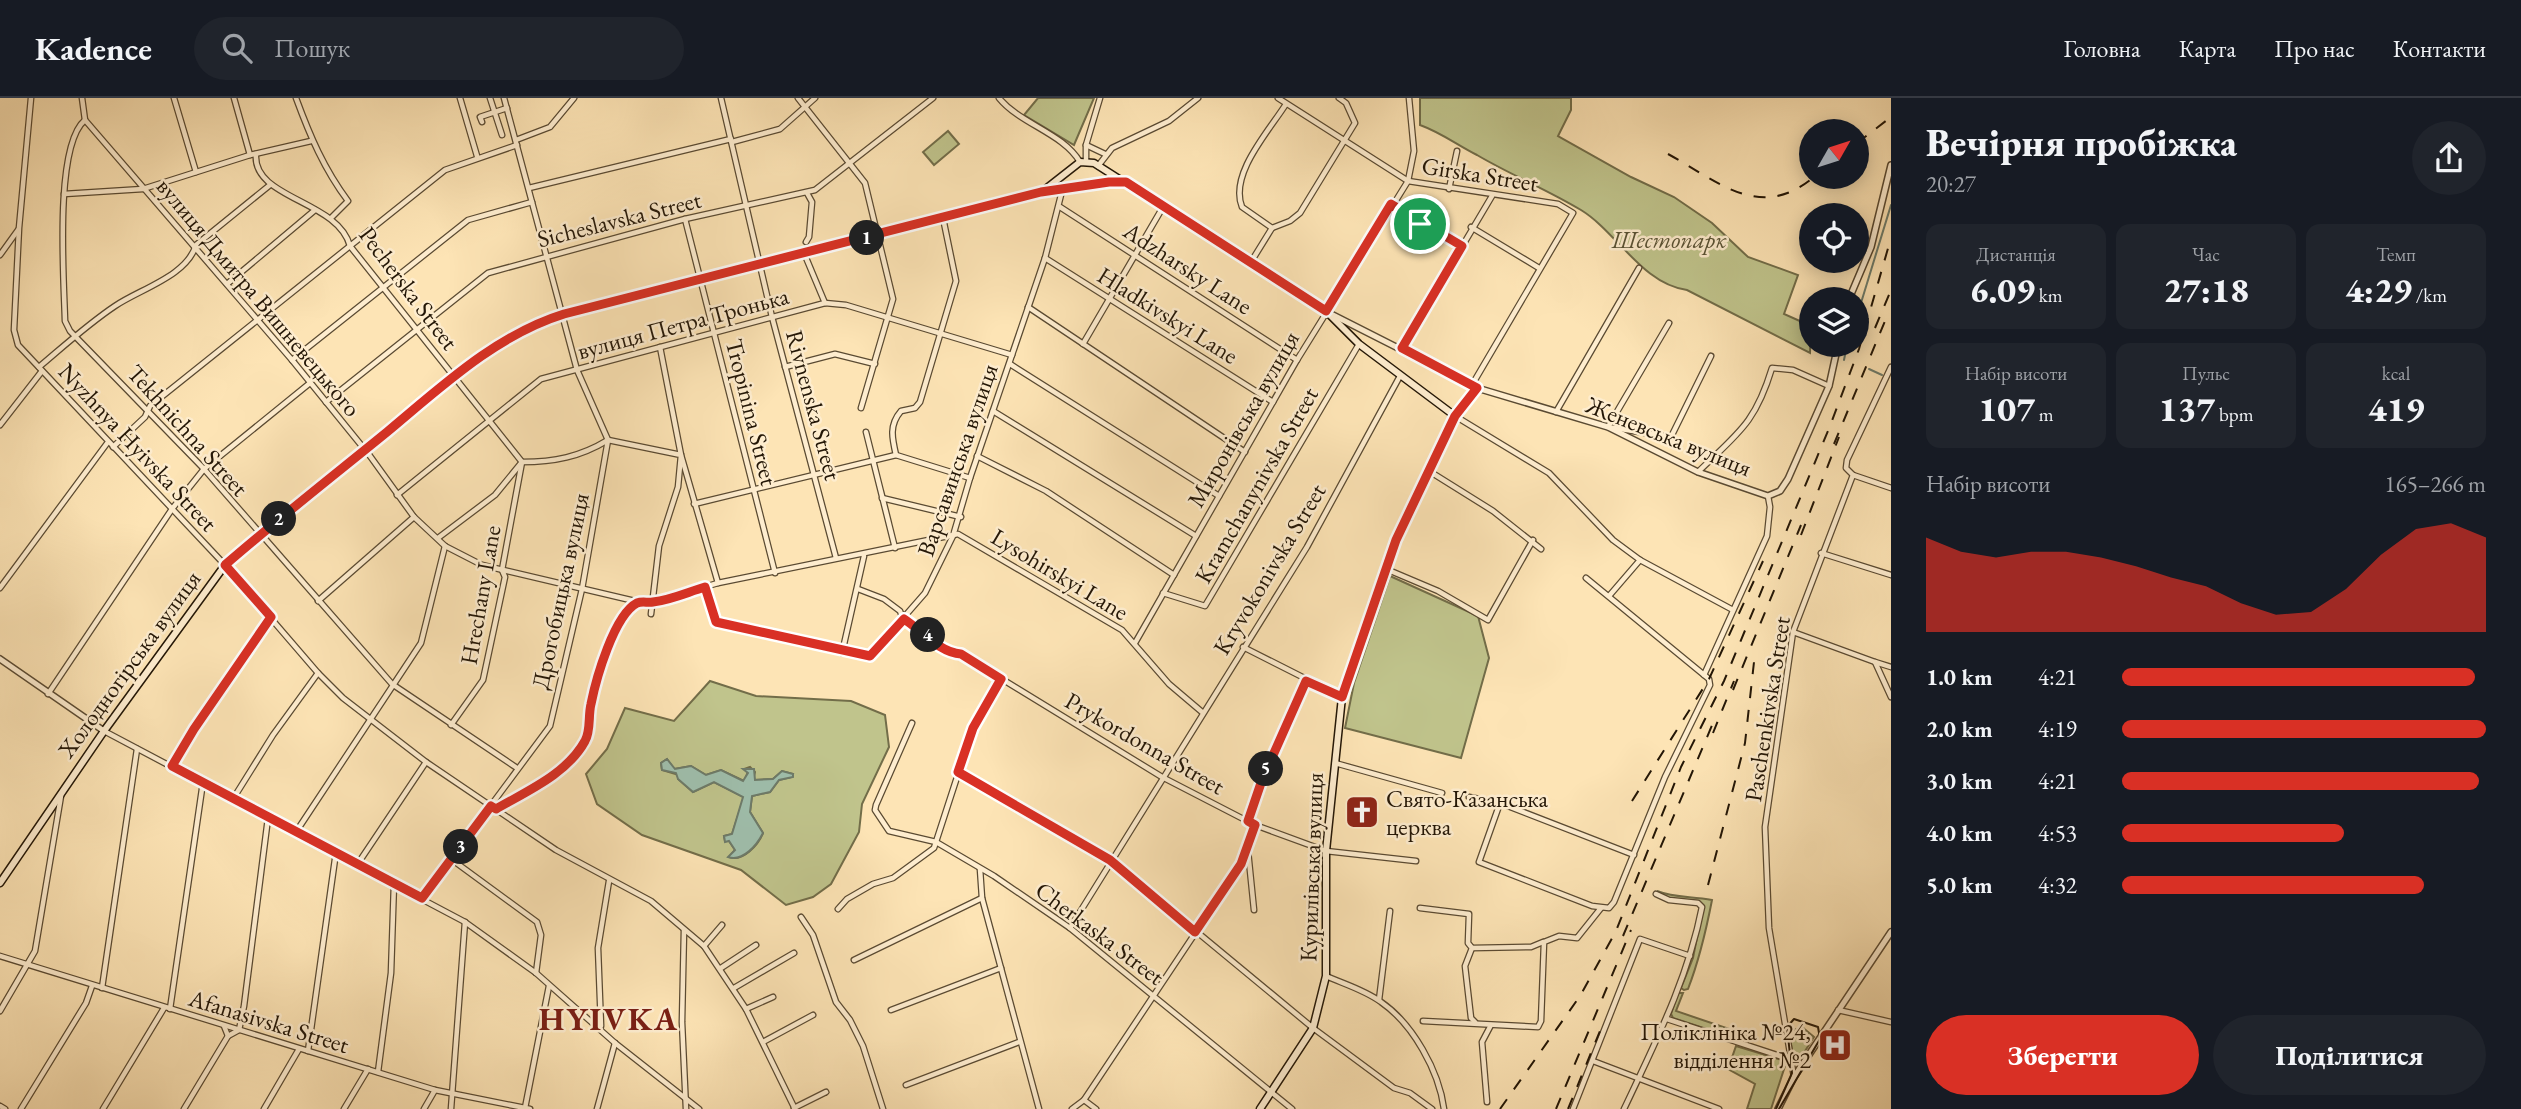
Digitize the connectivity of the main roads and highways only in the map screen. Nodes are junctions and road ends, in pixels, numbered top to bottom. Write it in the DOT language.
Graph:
graph roads {
  1 [pos="1083,162"];
  2 [pos="1098,166"];
  3 [pos="1065,175"];
  4 [pos="1126,182"];
  5 [pos="1092,184"];
  6 [pos="1072,189"];
  7 [pos="1041,192"];
  8 [pos="1455,416"];
  9 [pos="0,883"];
  10 [pos="1260,1109"];
  1 -- 2 [label="main road, Женевська вулиця"];
  1 -- 3 [label="main road, Холодногірська вулиця"];
  2 -- 4 [label="main road, Женевська вулиця"];
  2 -- 5 [label="main road"];
  3 -- 6 [label="main road"];
  3 -- 7 [label="main road, Холодногірська вулиця"];
  4 -- 5 [label="main road, Холодногірська вулиця"];
  4 -- 8 [label="main road, Женевська вулиця"];
  5 -- 6 [label="main road, Холодногірська вулиця"];
  6 -- 7 [label="main road, Холодногірська вулиця"];
  7 -- 9 [label="main road, Холодногірська вулиця"];
  8 -- 10 [label="main road, Курилівська вулиця"];
}
